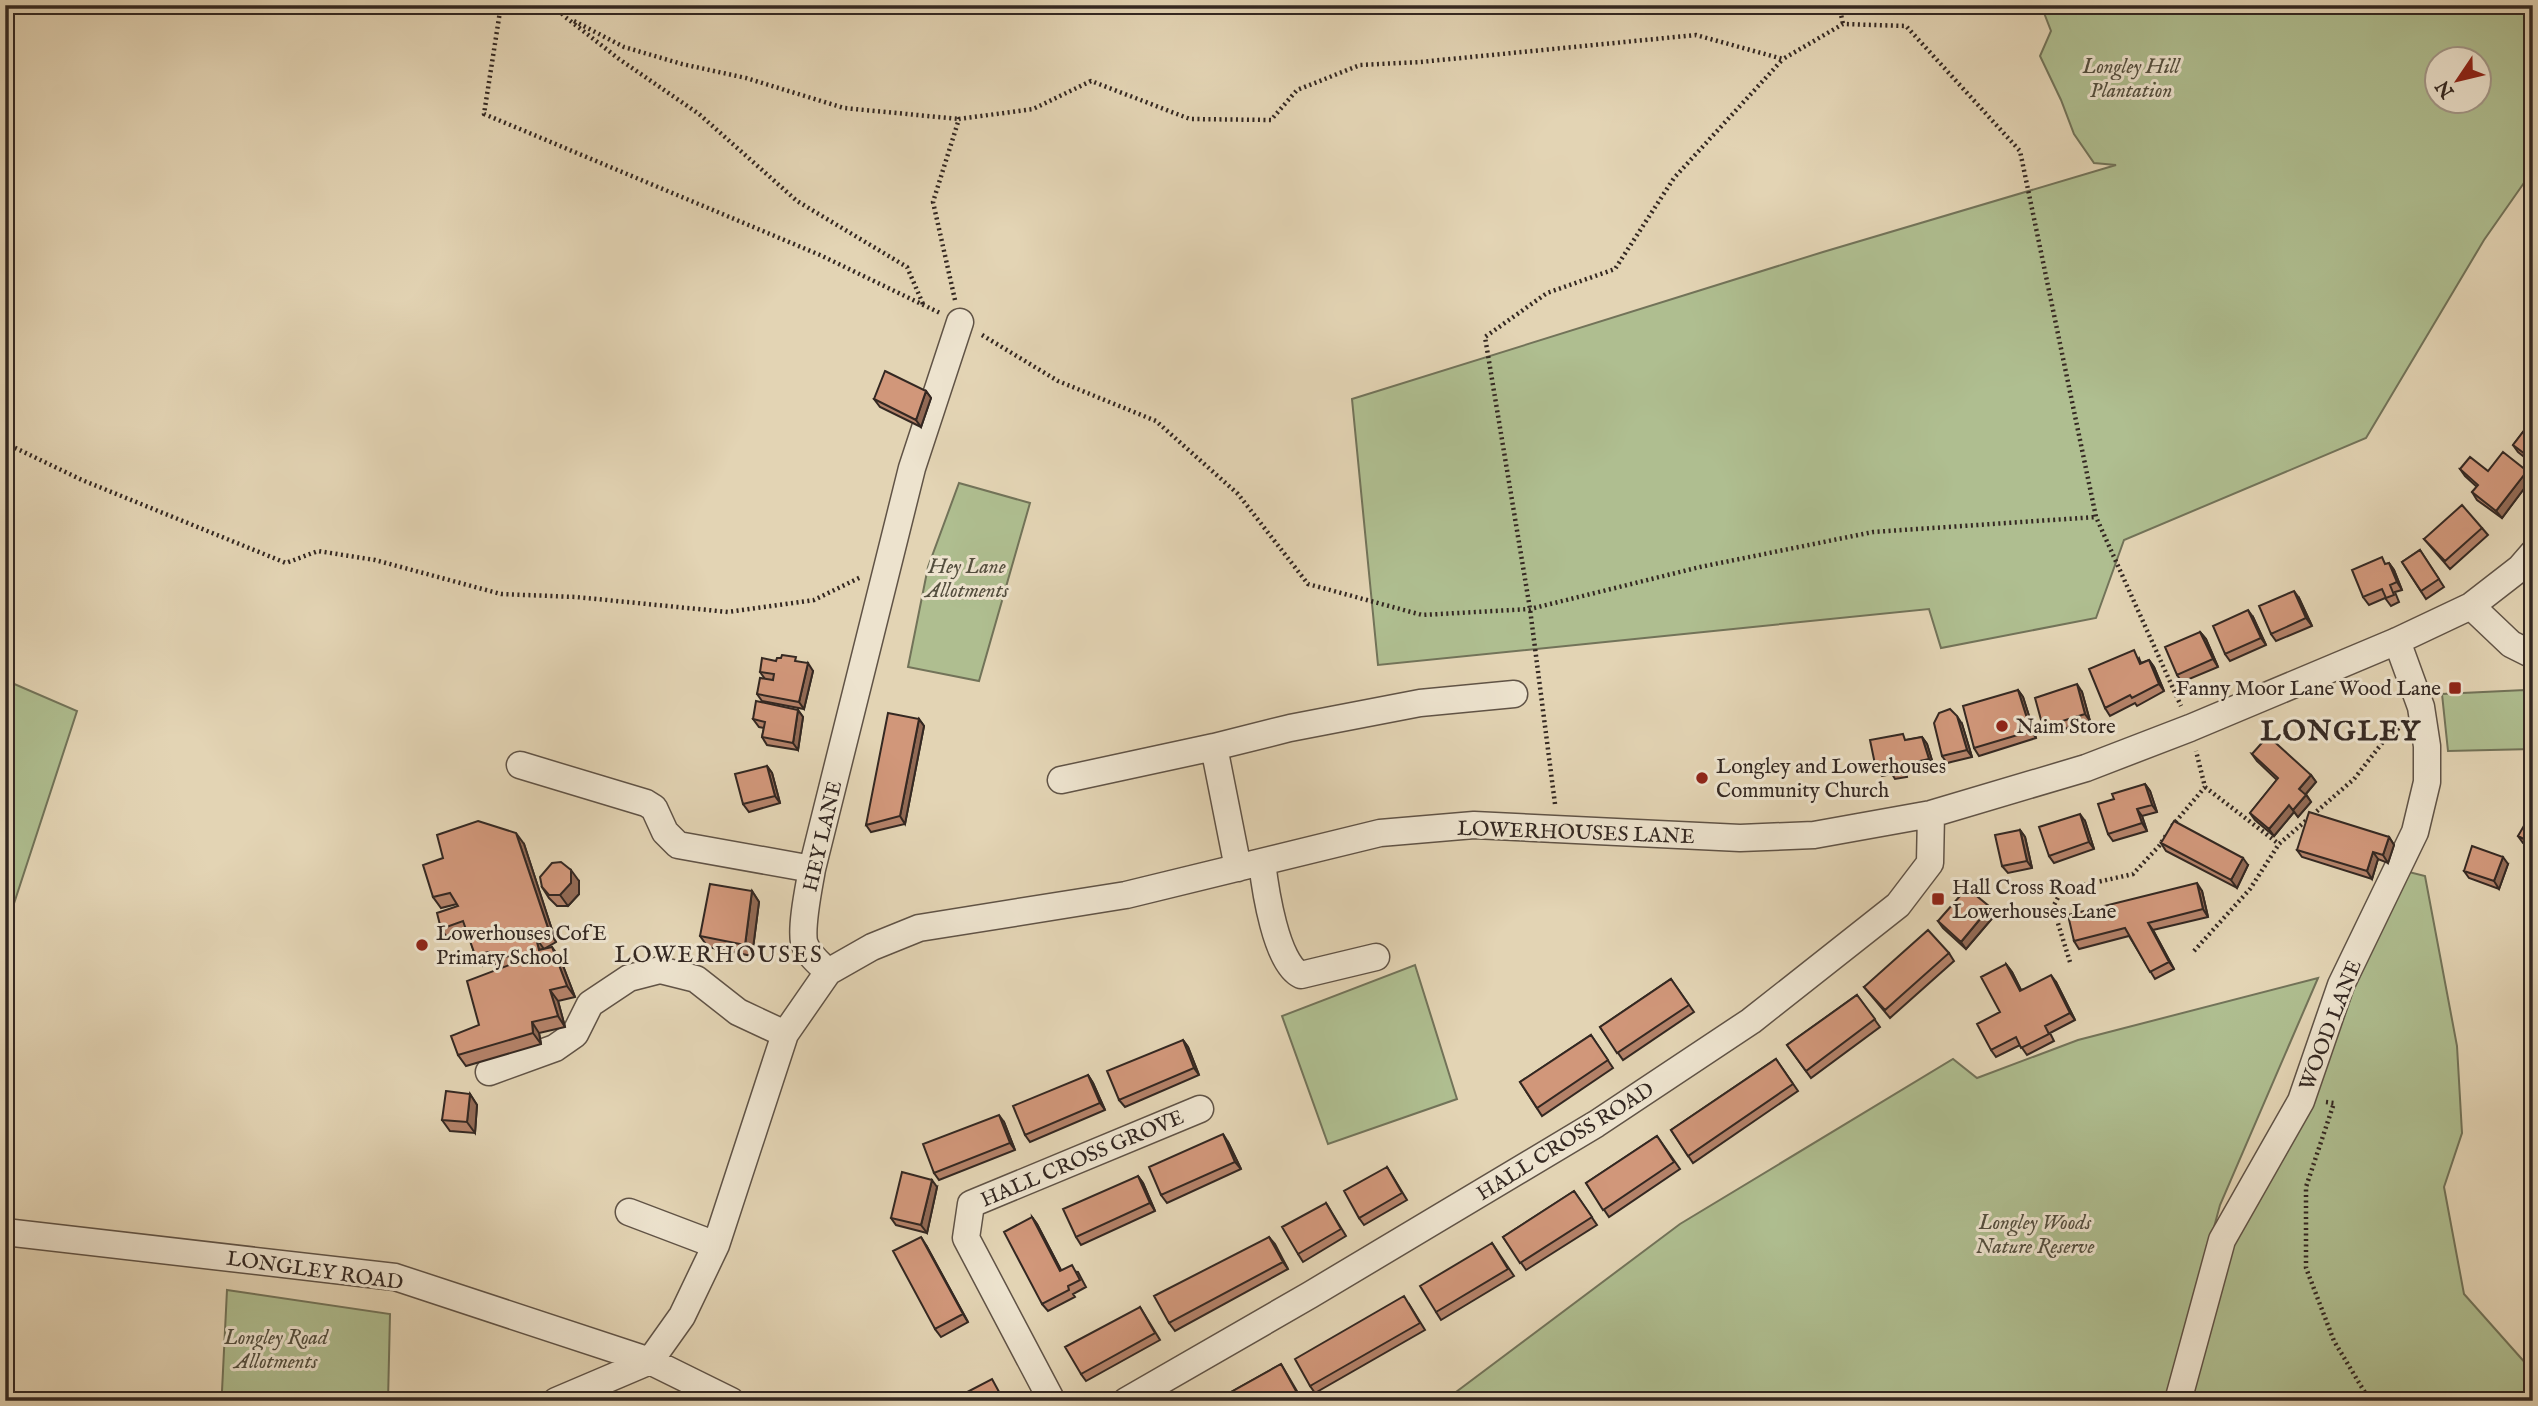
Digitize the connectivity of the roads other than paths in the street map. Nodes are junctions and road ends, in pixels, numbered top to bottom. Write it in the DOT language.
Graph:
graph roads {
  1 [pos="960,322"];
  2 [pos="2533,553"];
  3 [pos="2471,606"];
  4 [pos="2396,641"];
  5 [pos="2533,655"];
  6 [pos="1514,694"];
  7 [pos="1214,747"];
  8 [pos="520,765"];
  9 [pos="1060,780"];
  10 [pos="1931,814"];
  11 [pos="1250,865"];
  12 [pos="812,869"];
  13 [pos="1376,957"];
  14 [pos="828,972"];
  15 [pos="785,1034"];
  16 [pos="489,1072"];
  17 [pos="1200,1109"];
  18 [pos="629,1212"];
  19 [pos="5,1232"];
  20 [pos="716,1245"];
  21 [pos="650,1361"];
  22 [pos="556,1401"];
  23 [pos="731,1401"];
  24 [pos="1052,1401"];
  25 [pos="1126,1401"];
  26 [pos="2178,1401"];
  1 -- 12 [label="street, HEY LANE"];
  2 -- 3 [label="street, LOWERHOUSES LANE"];
  3 -- 4 [label="street, LOWERHOUSES LANE"];
  3 -- 5 [label="street"];
  4 -- 10 [label="street, LOWERHOUSES LANE"];
  4 -- 26 [label="street, WOOD LANE"];
  6 -- 7 [label="street"];
  7 -- 9 [label="street"];
  7 -- 11 [label="street"];
  8 -- 12 [label="street"];
  10 -- 11 [label="street, LOWERHOUSES LANE"];
  10 -- 25 [label="street, HALL CROSS ROAD"];
  11 -- 13 [label="street"];
  11 -- 14 [label="street, LOWERHOUSES LANE"];
  12 -- 14 [label="street, HEY LANE"];
  14 -- 15 [label="street, LOWERHOUSES LANE"];
  15 -- 16 [label="street"];
  15 -- 20 [label="street, LOWERHOUSES LANE"];
  17 -- 24 [label="street, HALL CROSS GROVE"];
  18 -- 20 [label="street"];
  19 -- 21 [label="street, LONGLEY ROAD"];
  20 -- 21 [label="street, LOWERHOUSES LANE"];
  21 -- 22 [label="street"];
  21 -- 23 [label="street, LONGLEY ROAD"];
}
